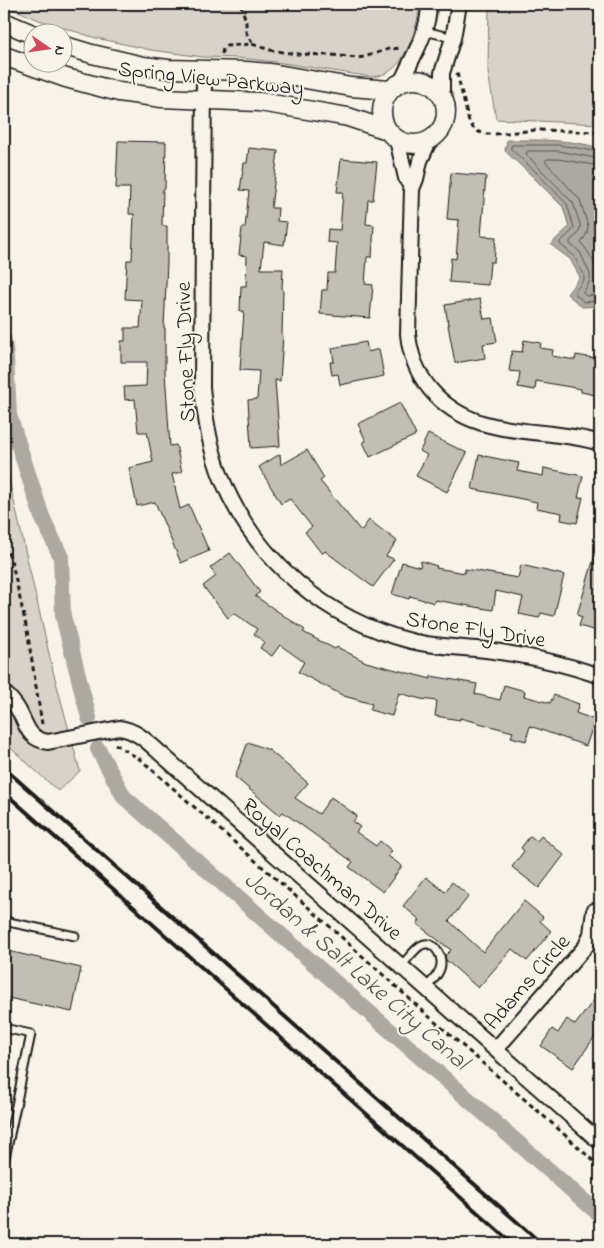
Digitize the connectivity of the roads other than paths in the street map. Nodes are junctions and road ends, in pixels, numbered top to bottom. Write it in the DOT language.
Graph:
graph roads {
  1 [pos="430,4"];
  2 [pos="458,4"];
  3 [pos="4,22"];
  4 [pos="22,30"];
  5 [pos="425,31"];
  6 [pos="453,38"];
  7 [pos="72,48"];
  8 [pos="4,56"];
  9 [pos="204,70"];
  10 [pos="396,86"];
  11 [pos="442,96"];
  12 [pos="204,100"];
  13 [pos="392,135"];
  14 [pos="429,141"];
  15 [pos="412,189"];
  16 [pos="600,443"];
  17 [pos="600,676"];
  18 [pos="4,693"];
  19 [pos="594,911"];
  20 [pos="4,921"];
  21 [pos="74,936"];
  22 [pos="401,966"];
  23 [pos="426,988"];
  24 [pos="4,1028"];
  25 [pos="496,1049"];
  26 [pos="600,1142"];
  27 [pos="4,1162"];
  1 -- 5 [label="street"];
  2 -- 6 [label="street"];
  3 -- 4 [label="street"];
  5 -- 6 [label="lane"];
  5 -- 10 [label="street"];
  6 -- 11 [label="street"];
  7 -- 9 [label="street, Spring View Parkway"];
  8 -- 12 [label="street, Spring View Parkway"];
  9 -- 10 [label="street, Spring View Parkway"];
  9 -- 12 [label="street, Stone Fly Drive"];
  10 -- 11 [label="street"];
  10 -- 13 [label="street"];
  11 -- 14 [label="street"];
  12 -- 13 [label="street, Spring View Parkway"];
  12 -- 17 [label="street, Stone Fly Drive"];
  13 -- 14 [label="street"];
  13 -- 15 [label="street"];
  14 -- 15 [label="street"];
  15 -- 16 [label="street"];
  18 -- 22 [label="street, Royal Coachman Drive"];
  19 -- 25 [label="street, Adams Circle"];
  20 -- 21 [label="lane"];
  22 -- 23 [label="street, Royal Coachman Drive"];
  22 -- 23 [label="lane"];
  23 -- 25 [label="street, Royal Coachman Drive"];
  24 -- 27 [label="lane"];
  25 -- 26 [label="street, Royal Coachman Drive"];
}
